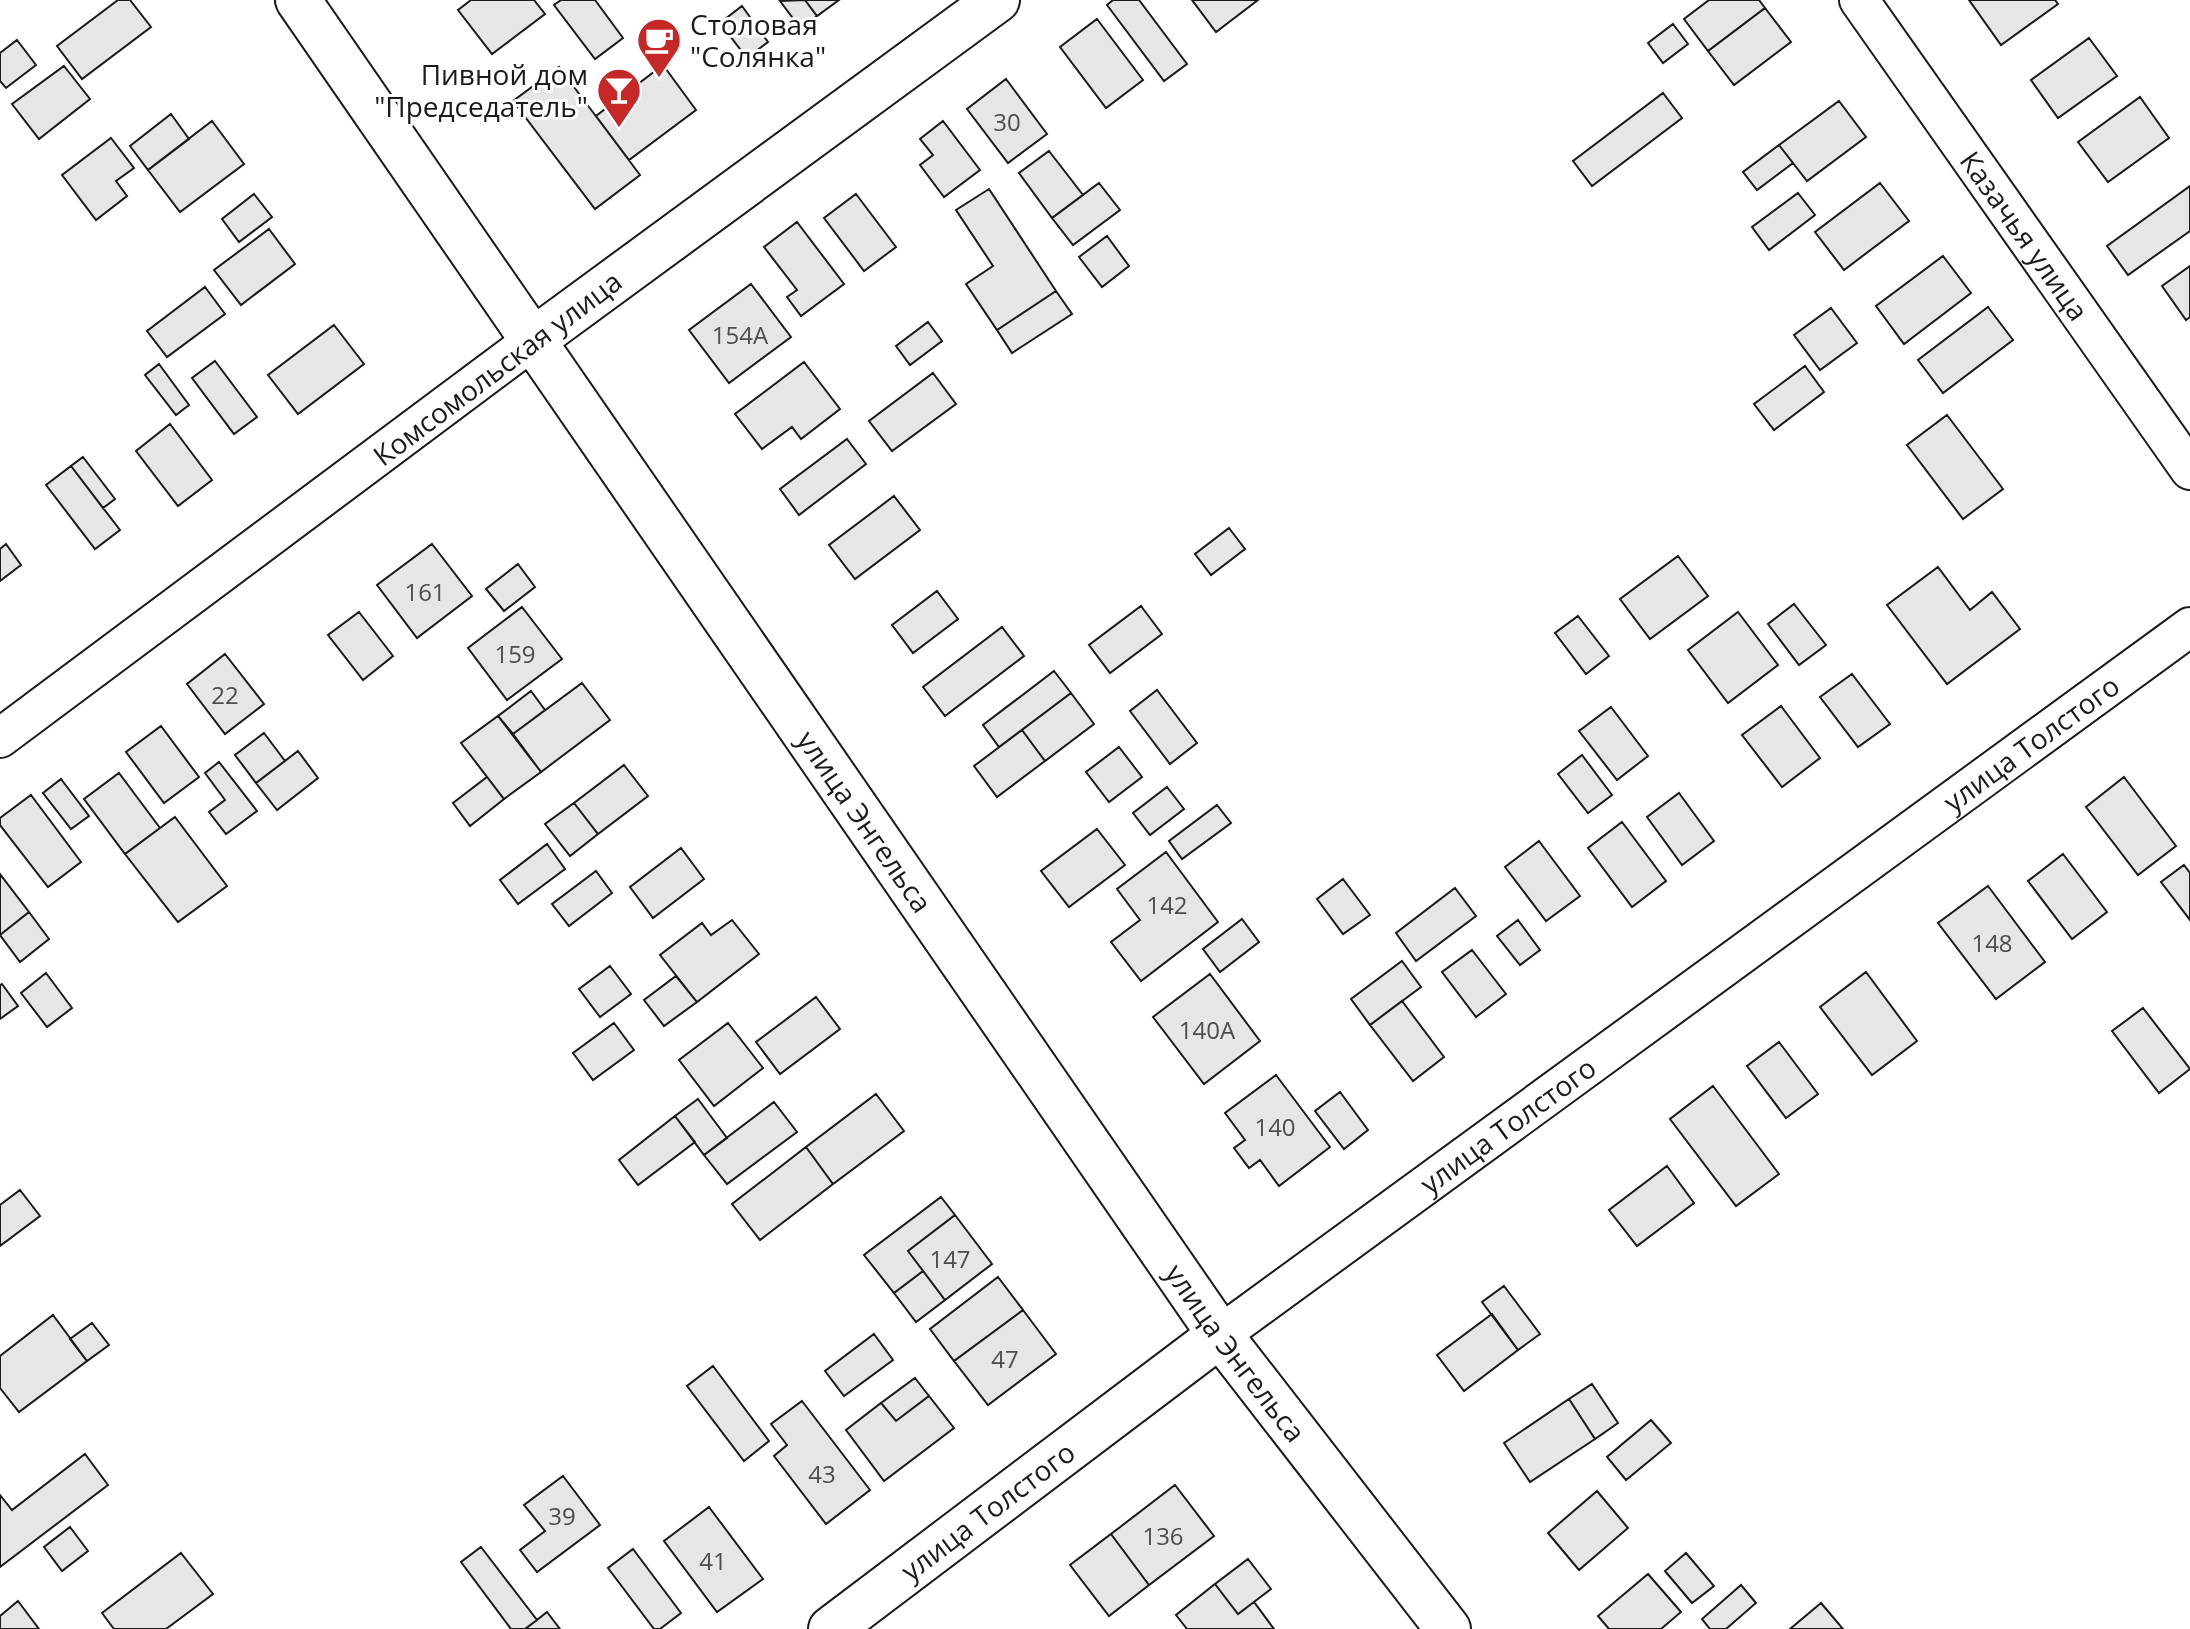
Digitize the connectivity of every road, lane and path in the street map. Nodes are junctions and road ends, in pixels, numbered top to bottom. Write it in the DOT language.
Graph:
graph roads {
  1 [pos="298,0"];
  2 [pos="997,0"];
  3 [pos="1859,0"];
  4 [pos="532,341"];
  5 [pos="2190,470"];
  6 [pos="2190,627"];
  7 [pos="0,738"];
  8 [pos="1220,1335"];
  9 [pos="831,1629"];
  10 [pos="1448,1629"];
  1 -- 4 [label="main road, улица Энгельса"];
  2 -- 4 [label="main road, Комсомольская улица"];
  3 -- 5 [label="street, Казачья улица"];
  4 -- 7 [label="street, Комсомольская улица"];
  4 -- 8 [label="main road, улица Энгельса"];
  6 -- 8 [label="street, улица Толстого"];
  8 -- 9 [label="main road, улица Толстого"];
  8 -- 10 [label="main road, улица Энгельса"];
}
